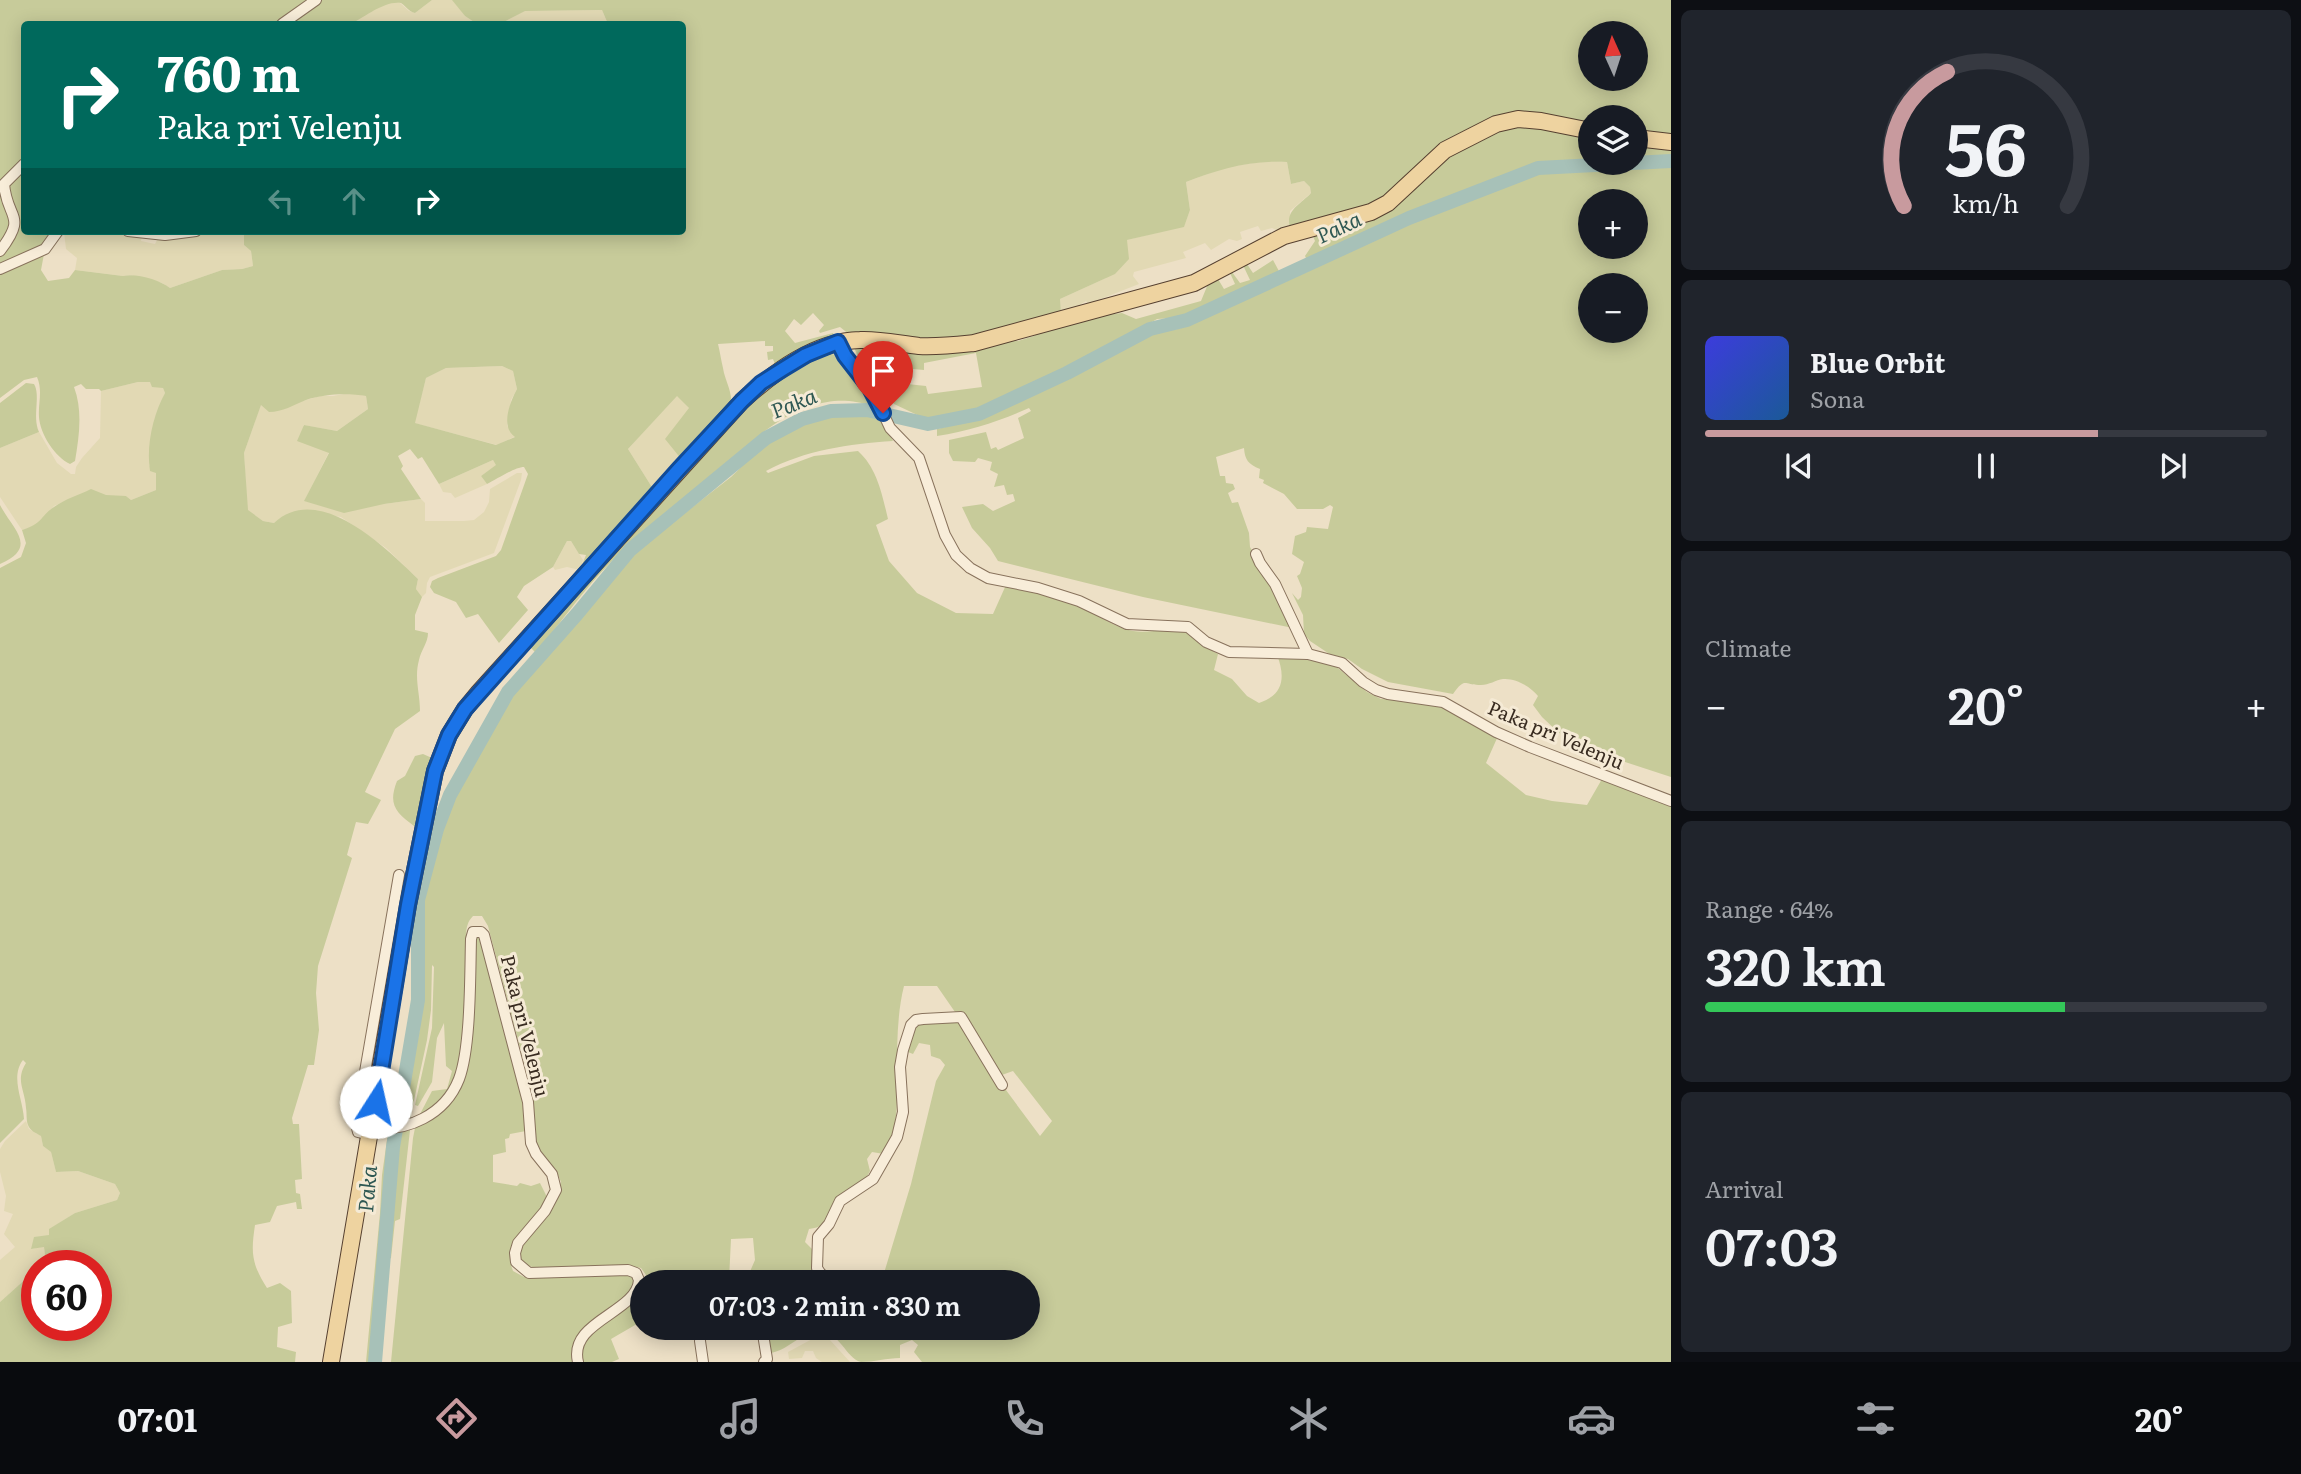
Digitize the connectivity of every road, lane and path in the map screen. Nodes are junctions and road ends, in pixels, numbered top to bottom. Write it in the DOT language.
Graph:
graph roads {
  1 [pos="316,0"];
  2 [pos="286,21"];
  3 [pos="1578,129"];
  4 [pos="1648,139"];
  5 [pos="1671,142"];
  6 [pos="21,167"];
  7 [pos="55,235"];
  8 [pos="0,251"];
  9 [pos="0,269"];
  10 [pos="838,342"];
  11 [pos="1256,554"];
  12 [pos="1308,654"];
  13 [pos="1671,801"];
  14 [pos="399,875"];
  15 [pos="1002,1084"];
  16 [pos="376,1131"];
  17 [pos="818,1270"];
  18 [pos="764,1340"];
  19 [pos="700,1341"];
  20 [pos="331,1362"];
  21 [pos="578,1362"];
  22 [pos="703,1362"];
  23 [pos="764,1362"];
  1 -- 2 [label="street"];
  3 -- 10 [label="main road"];
  4 -- 5 [label="main road"];
  6 -- 8 [label="street"];
  7 -- 9 [label="street"];
  10 -- 12 [label="street, Paka pri Velenju"];
  10 -- 16 [label="main road"];
  11 -- 12 [label="street"];
  12 -- 13 [label="street, Paka pri Velenju"];
  14 -- 16 [label="street"];
  15 -- 17 [label="street"];
  16 -- 20 [label="main road"];
  16 -- 21 [label="street, Paka pri Velenju"];
  18 -- 23 [label="street"];
  19 -- 22 [label="street"];
}
